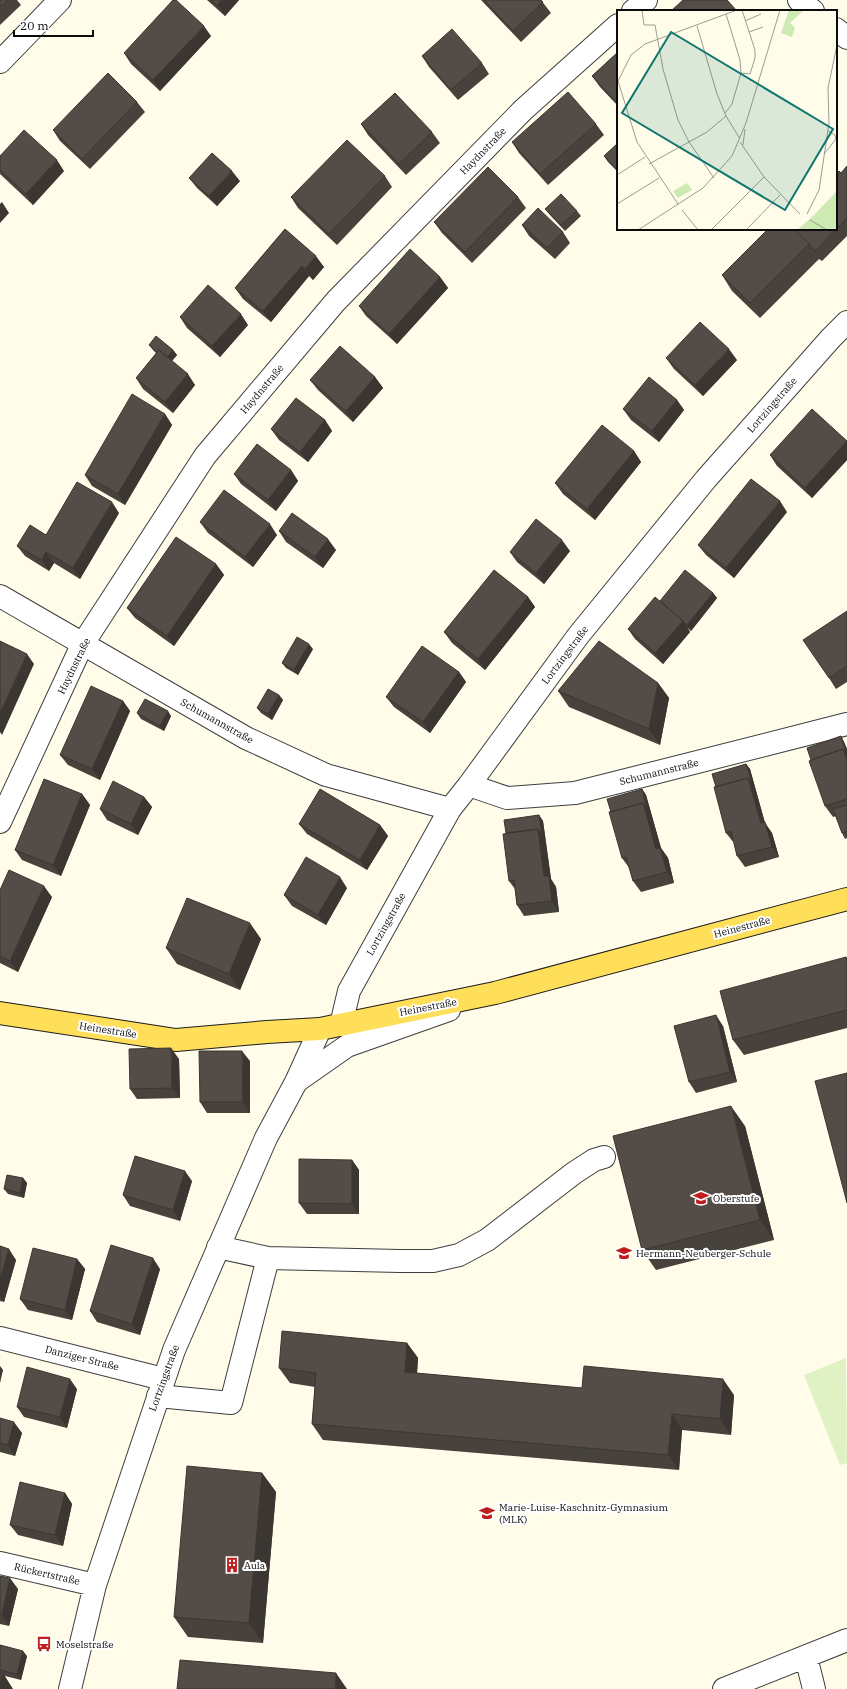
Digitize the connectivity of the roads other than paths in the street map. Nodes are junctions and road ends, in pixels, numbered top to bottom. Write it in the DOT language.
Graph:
graph roads {
  1 [pos="60,0"];
  2 [pos="646,0"];
  3 [pos="799,0"];
  4 [pos="634,10"];
  5 [pos="812,10"];
  6 [pos="617,26"];
  7 [pos="837,30"];
  8 [pos="847,38"];
  9 [pos="0,62"];
  10 [pos="847,322"];
  11 [pos="0,596"];
  12 [pos="82,645"];
  13 [pos="847,724"];
  14 [pos="469,785"];
  15 [pos="450,809"];
  16 [pos="0,822"];
  17 [pos="847,899"];
  18 [pos="495,994"];
  19 [pos="0,1013"];
  20 [pos="340,1025"];
  21 [pos="320,1029"];
  22 [pos="296,1082"];
  23 [pos="604,1157"];
  24 [pos="218,1247"];
  25 [pos="268,1258"];
  26 [pos="0,1338"];
  27 [pos="161,1387"];
  28 [pos="0,1563"];
  29 [pos="95,1585"];
  30 [pos="847,1640"];
  31 [pos="806,1657"];
  32 [pos="70,1689"];
  33 [pos="724,1689"];
  34 [pos="814,1689"];
  1 -- 9 [label="street"];
  2 -- 4 [label="street"];
  3 -- 5 [label="street"];
  6 -- 12 [label="street, Haydnstraße"];
  7 -- 8 [label="street"];
  10 -- 14 [label="street, Lortzingstraße"];
  11 -- 12 [label="street, Schumannstraße"];
  12 -- 15 [label="street, Schumannstraße"];
  12 -- 16 [label="street, Haydnstraße"];
  13 -- 14 [label="street, Schumannstraße"];
  14 -- 15 [label="street, Lortzingstraße"];
  15 -- 20 [label="street, Lortzingstraße"];
  17 -- 18 [label="main road, Heinestraße"];
  18 -- 20 [label="main road, Heinestraße"];
  18 -- 22 [label="street, Lortzingstraße"];
  19 -- 21 [label="main road, Heinestraße"];
  20 -- 21 [label="main road, Heinestraße"];
  21 -- 22 [label="street, Lortzingstraße"];
  22 -- 24 [label="street, Lortzingstraße"];
  23 -- 25 [label="street"];
  24 -- 25 [label="street"];
  24 -- 27 [label="street, Lortzingstraße"];
  25 -- 27 [label="street, Danziger Straße"];
  26 -- 27 [label="street, Danziger Straße"];
  27 -- 29 [label="street, Lortzingstraße"];
  28 -- 29 [label="street, Rückertstraße"];
  29 -- 32 [label="street, Lortzingstraße"];
  30 -- 31 [label="street"];
  31 -- 33 [label="street"];
  31 -- 34 [label="street"];
}
